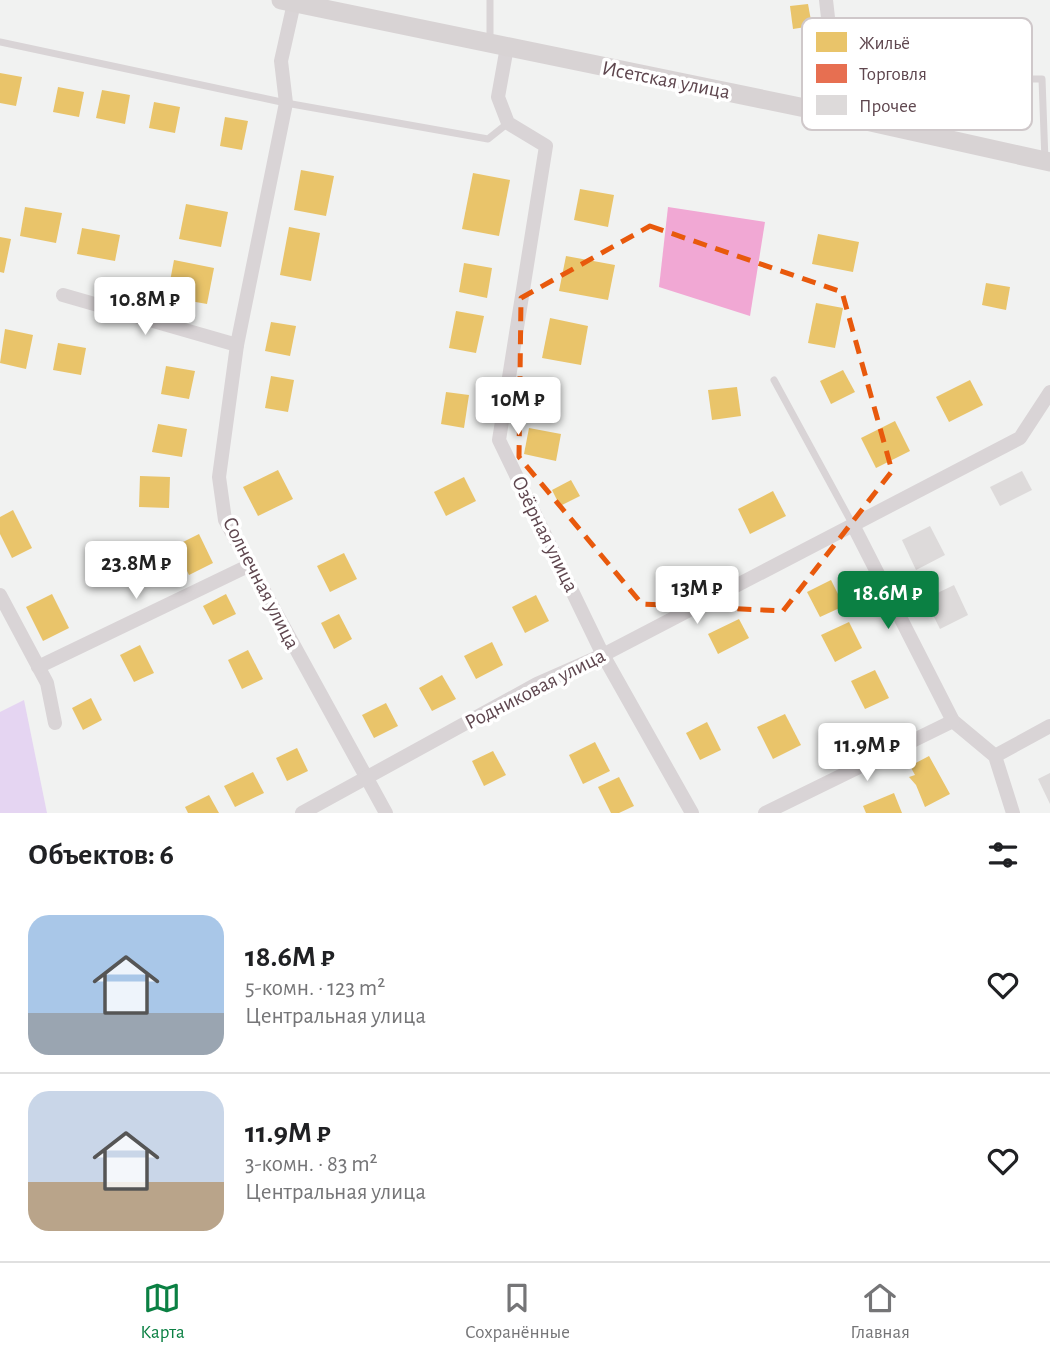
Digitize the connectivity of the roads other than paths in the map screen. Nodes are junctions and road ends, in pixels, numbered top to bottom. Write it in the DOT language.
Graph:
graph roads {
  1 [pos="490,0"];
  2 [pos="826,0"];
  3 [pos="287,1"];
  4 [pos="828,18"];
  5 [pos="0,42"];
  6 [pos="498,46"];
  7 [pos="1032,79"];
  8 [pos="286,103"];
  9 [pos="802,108"];
  10 [pos="508,123"];
  11 [pos="906,130"];
  12 [pos="1048,162"];
  13 [pos="63,295"];
  14 [pos="237,345"];
  15 [pos="774,380"];
  16 [pos="1050,392"];
  17 [pos="853,524"];
  18 [pos="248,566"];
  19 [pos="0,595"];
  20 [pos="603,655"];
  21 [pos="38,667"];
  22 [pos="953,721"];
  23 [pos="55,723"];
  24 [pos="1050,726"];
  25 [pos="995,756"];
  26 [pos="366,778"];
  27 [pos="302,813"];
  28 [pos="386,813"];
  29 [pos="692,813"];
  30 [pos="765,813"];
  31 [pos="1013,813"];
  1 -- 6 [label="lane"];
  2 -- 4 [label="street"];
  3 -- 6 [label="main road, Исетская улица"];
  3 -- 8 [label="street, Солнечная улица"];
  5 -- 8 [label="lane"];
  6 -- 9 [label="main road, Исетская улица"];
  6 -- 10 [label="street"];
  7 -- 12 [label="lane"];
  8 -- 10 [label="lane"];
  8 -- 14 [label="street, Солнечная улица"];
  10 -- 20 [label="street, Озёрная улица"];
  11 -- 12 [label="main road, Исетская улица"];
  13 -- 14 [label="street"];
  14 -- 18 [label="street, Солнечная улица"];
  15 -- 17 [label="lane"];
  16 -- 17 [label="street, Родниковая улица"];
  17 -- 20 [label="street, Родниковая улица"];
  17 -- 22 [label="street"];
  18 -- 21 [label="street"];
  18 -- 26 [label="street, Солнечная улица"];
  19 -- 21 [label="street"];
  20 -- 26 [label="street, Родниковая улица"];
  20 -- 29 [label="street, Озёрная улица"];
  21 -- 23 [label="street"];
  22 -- 25 [label="street"];
  22 -- 30 [label="street"];
  24 -- 25 [label="street"];
  25 -- 31 [label="street"];
  26 -- 27 [label="street, Родниковая улица"];
  26 -- 28 [label="street, Солнечная улица"];
}
